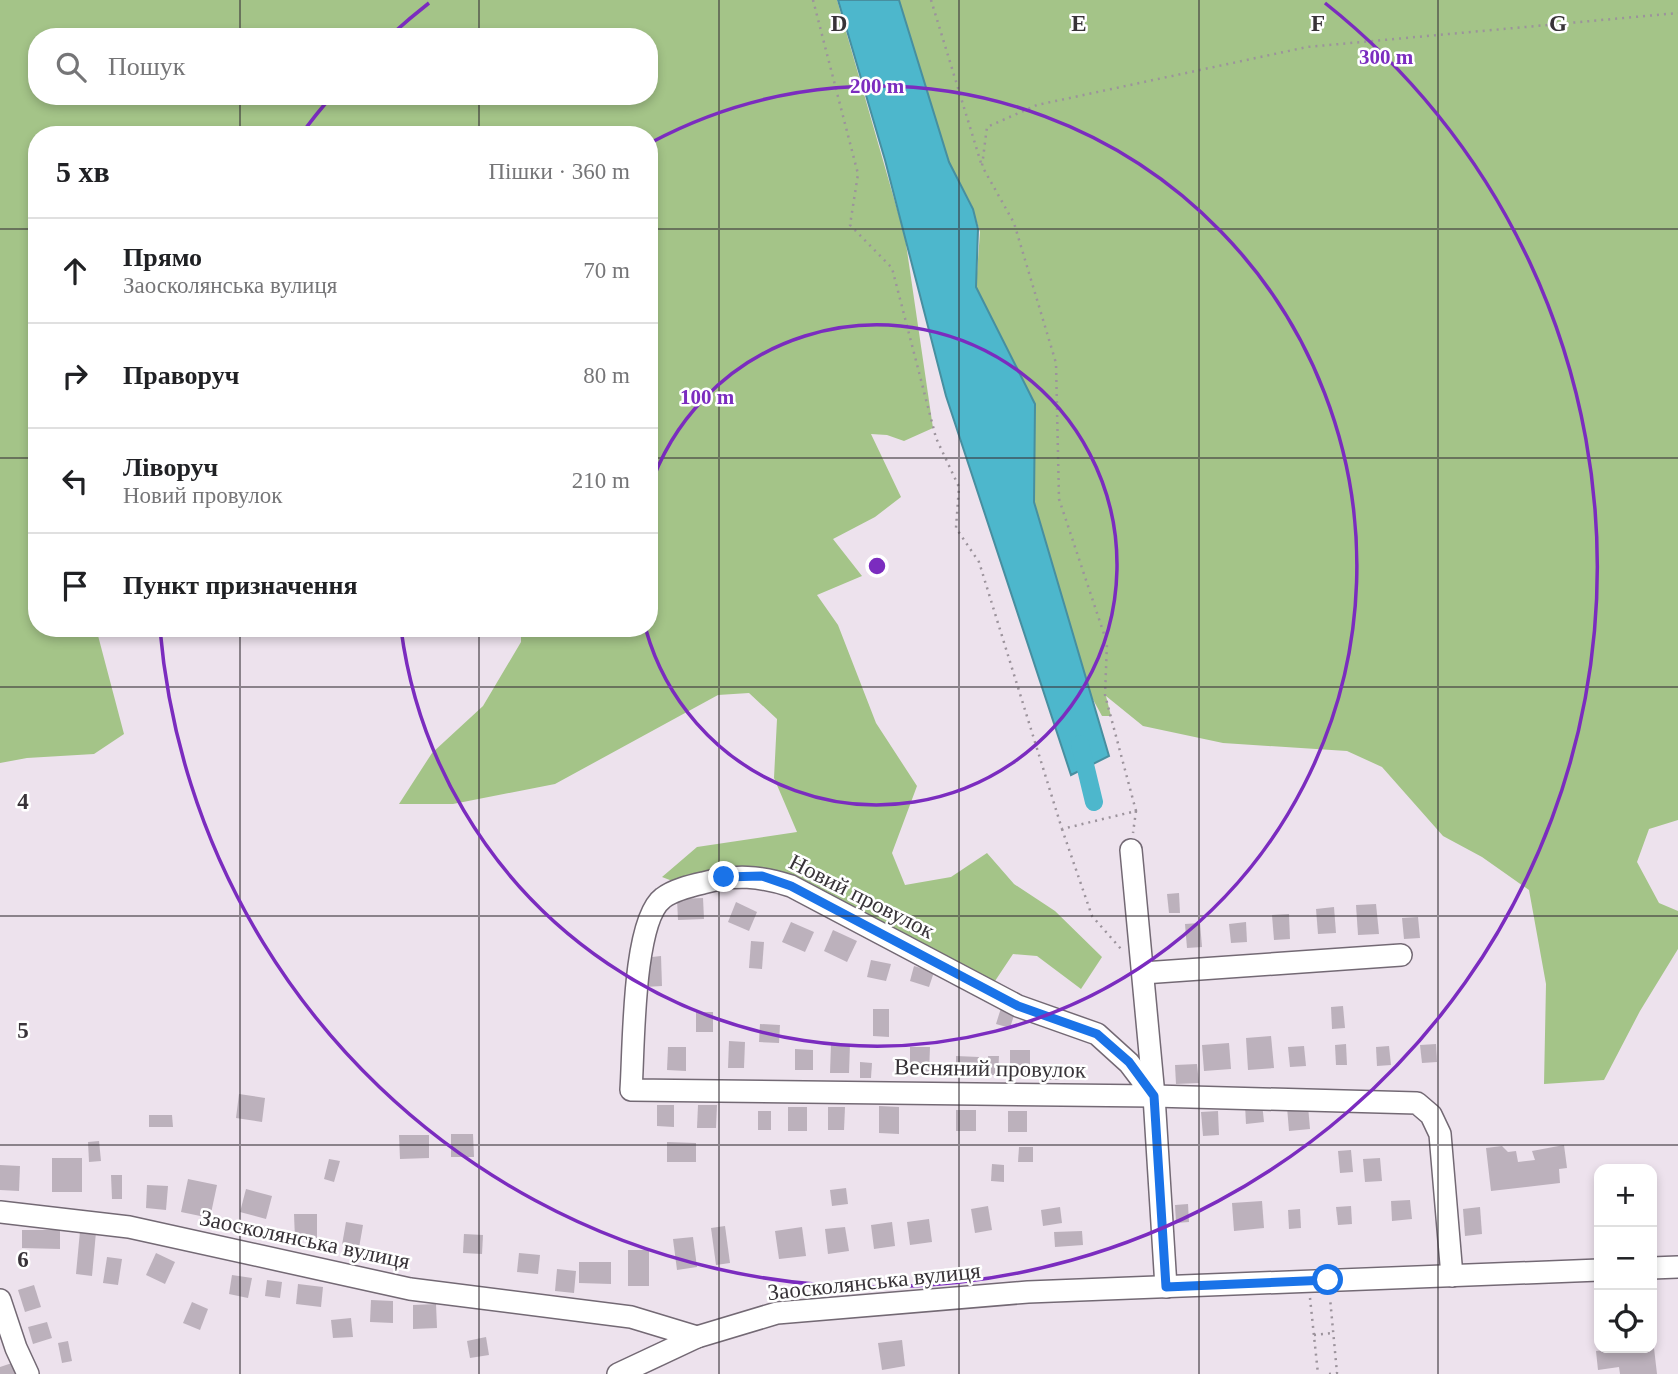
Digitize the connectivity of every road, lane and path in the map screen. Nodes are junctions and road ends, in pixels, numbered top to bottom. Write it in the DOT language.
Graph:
graph roads {
  1 [pos="813,0"];
  2 [pos="931,0"];
  3 [pos="1678,13"];
  4 [pos="982,166"];
  5 [pos="1136,811"];
  6 [pos="1062,829"];
  7 [pos="1131,850"];
  8 [pos="1401,955"];
  9 [pos="1143,973"];
  10 [pos="631,1090"];
  11 [pos="1154,1096"];
  12 [pos="0,1212"];
  13 [pos="1678,1267"];
  14 [pos="1657,1268"];
  15 [pos="1594,1270"];
  16 [pos="1452,1276"];
  17 [pos="1318,1281"];
  18 [pos="1166,1287"];
  19 [pos="0,1300"];
  20 [pos="1333,1333"];
  21 [pos="1314,1335"];
  22 [pos="697,1337"];
  23 [pos="8,1351"];
  24 [pos="28,1374"];
  25 [pos="618,1374"];
  26 [pos="1318,1374"];
  27 [pos="1329,1374"];
  1 -- 6 [label="path"];
  2 -- 4 [label="path"];
  3 -- 4 [label="path"];
  4 -- 5 [label="path"];
  5 -- 6 [label="path"];
  5 -- 7 [label="path"];
  6 -- 9 [label="path"];
  7 -- 9 [label="street"];
  8 -- 9 [label="street"];
  9 -- 11 [label="street"];
  10 -- 11 [label="street, Весняний провулок"];
  10 -- 11 [label="street, Новий провулок"];
  11 -- 16 [label="street, Весняний провулок"];
  11 -- 18 [label="street"];
  12 -- 22 [label="street, Заосколянська вулиця"];
  13 -- 14 [label="street"];
  15 -- 16 [label="street, Заосколянська вулиця"];
  16 -- 17 [label="street, Заосколянська вулиця"];
  17 -- 18 [label="street, Заосколянська вулиця"];
  17 -- 20 [label="path"];
  17 -- 21 [label="path"];
  18 -- 22 [label="street, Заосколянська вулиця"];
  19 -- 23 [label="street"];
  20 -- 21 [label="path"];
  20 -- 27 [label="path"];
  21 -- 26 [label="path"];
  22 -- 25 [label="street"];
  23 -- 24 [label="street"];
}
